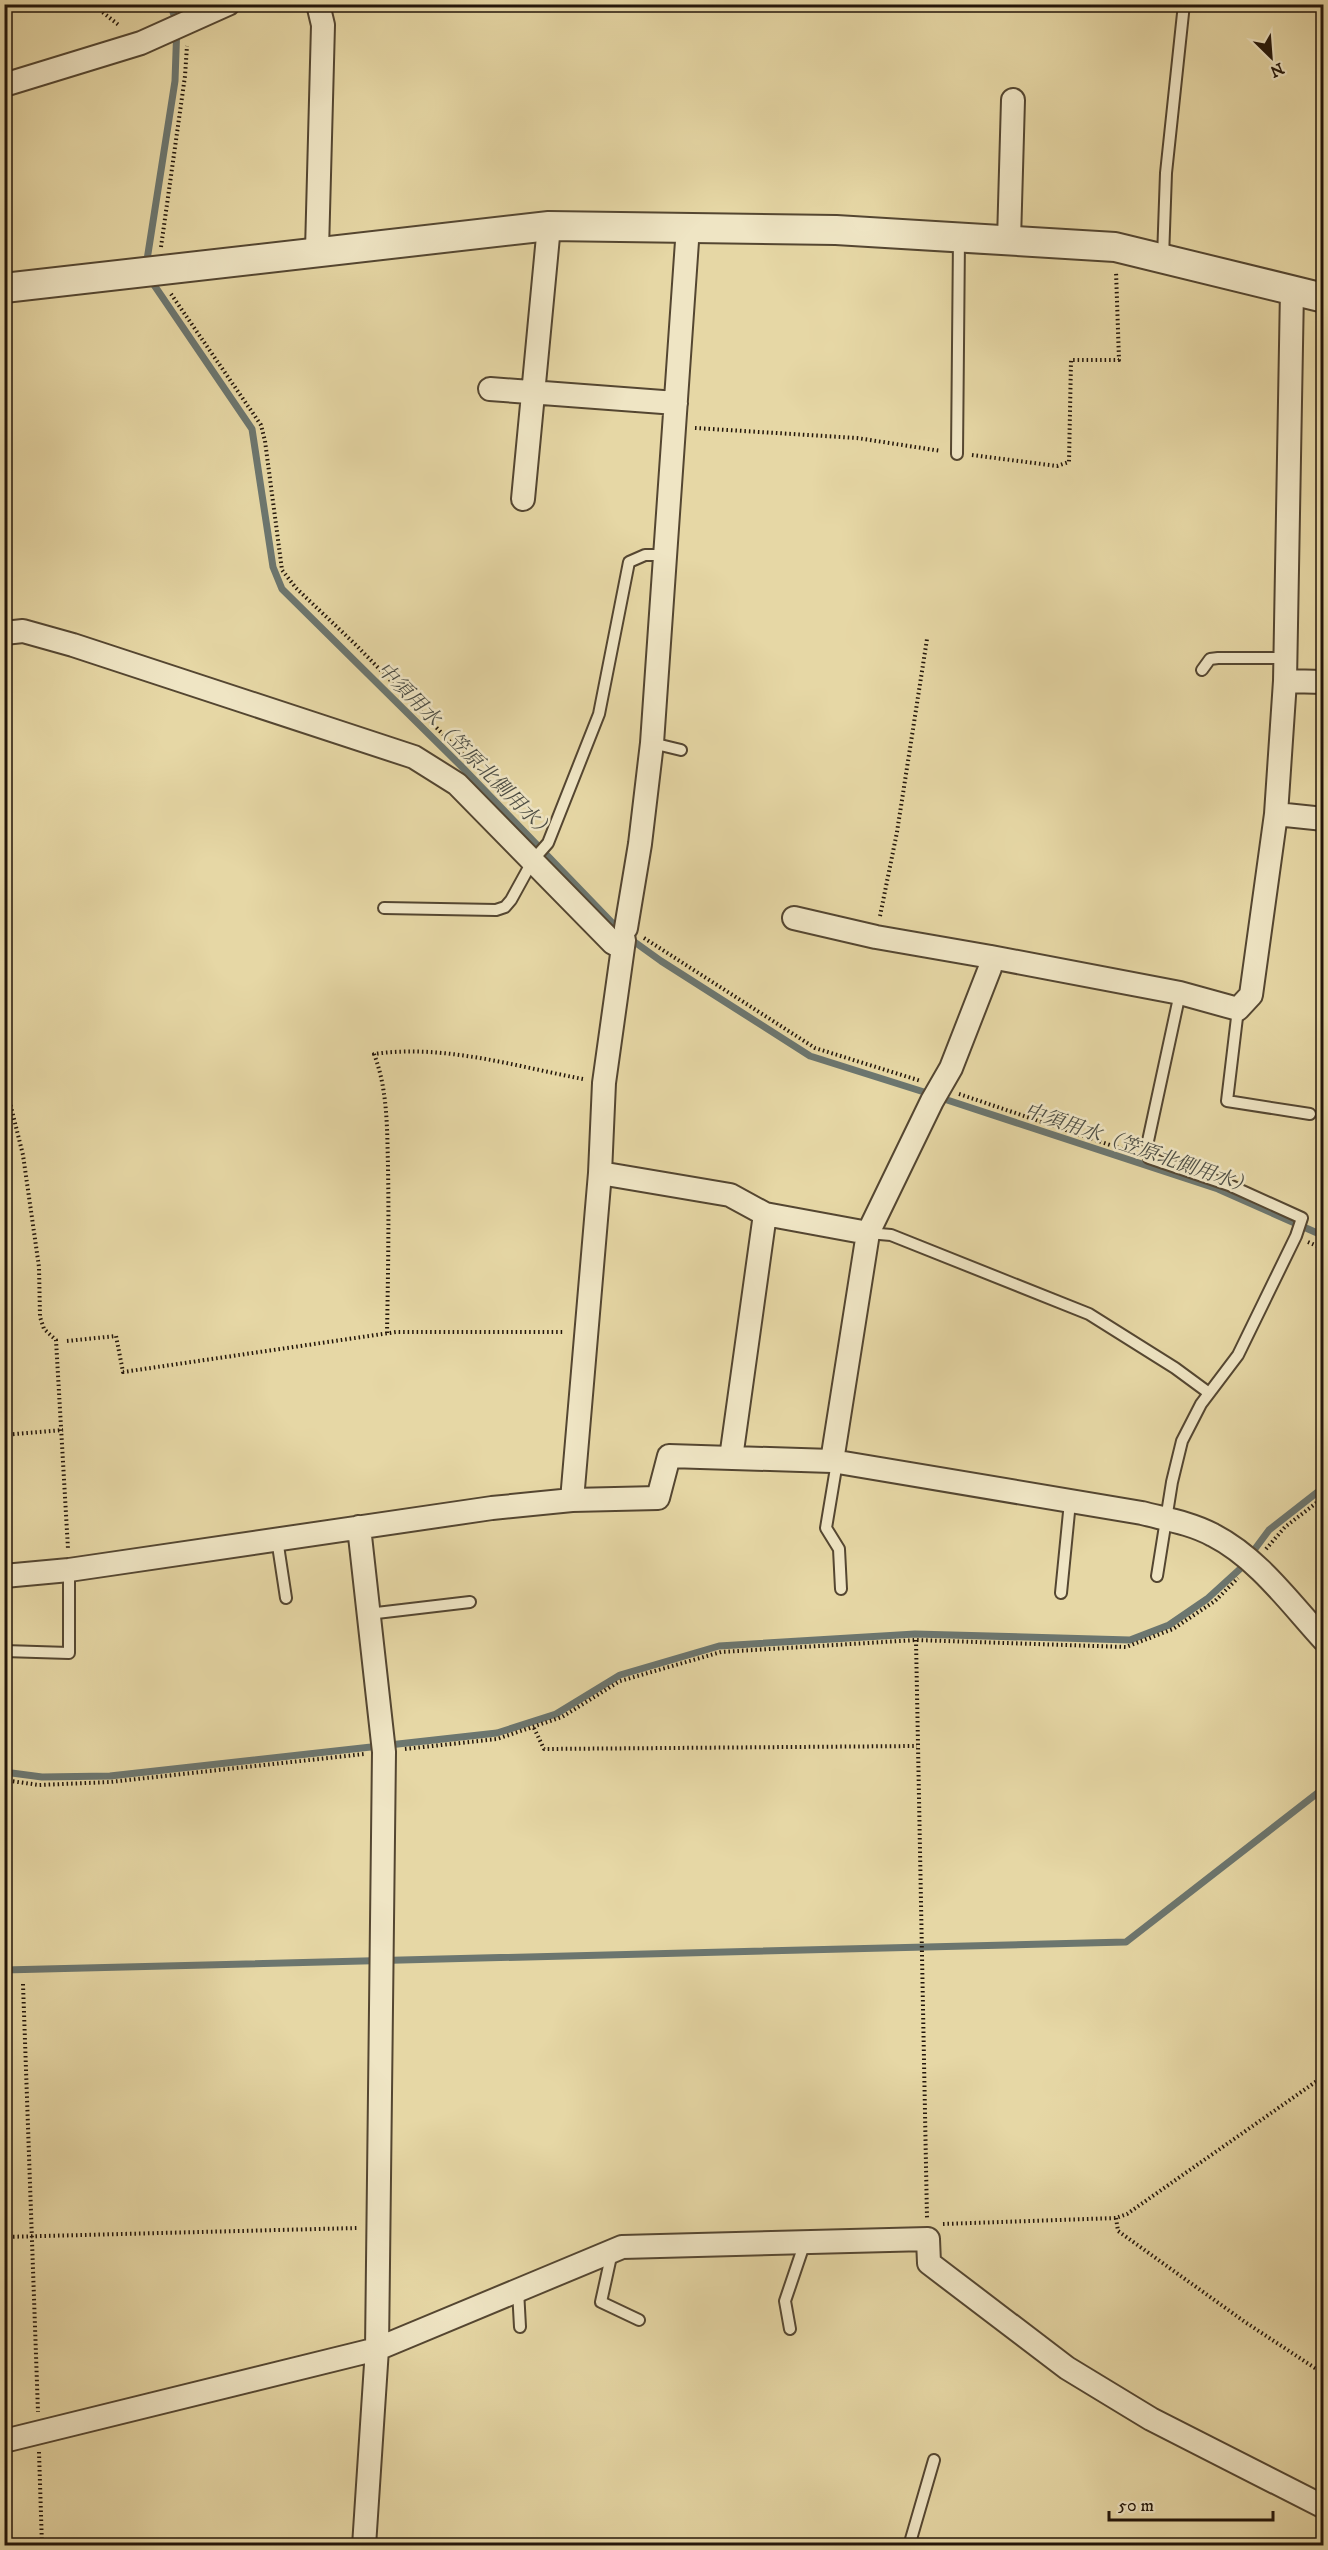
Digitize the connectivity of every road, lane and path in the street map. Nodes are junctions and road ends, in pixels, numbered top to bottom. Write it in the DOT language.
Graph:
graph roads {
  1 [pos="92,4"];
  2 [pos="228,4"];
  3 [pos="318,4"];
  4 [pos="1184,4"];
  5 [pos="186,35"];
  6 [pos="141,43"];
  7 [pos="4,85"];
  8 [pos="1013,99"];
  9 [pos="549,226"];
  10 [pos="687,227"];
  11 [pos="959,237"];
  12 [pos="1009,240"];
  13 [pos="317,250"];
  14 [pos="161,252"];
  15 [pos="1163,258"];
  16 [pos="165,283"];
  17 [pos="4,288"];
  18 [pos="1292,290"];
  19 [pos="1323,298"];
  20 [pos="490,389"];
  21 [pos="534,392"];
  22 [pos="676,403"];
  23 [pos="957,454"];
  24 [pos="523,499"];
  25 [pos="665,555"];
  26 [pos="4,633"];
  27 [pos="927,639"];
  28 [pos="1285,658"];
  29 [pos="1202,670"];
  30 [pos="1285,681"];
  31 [pos="1323,682"];
  32 [pos="652,743"];
  33 [pos="681,750"];
  34 [pos="506,800"];
  35 [pos="1275,814"];
  36 [pos="1323,819"];
  37 [pos="532,861"];
  38 [pos="384,908"];
  39 [pos="794,918"];
  40 [pos="876,937"];
  41 [pos="628,938"];
  42 [pos="991,957"];
  43 [pos="1180,993"];
  44 [pos="1238,1009"];
  45 [pos="4,1079"];
  46 [pos="926,1082"];
  47 [pos="604,1083"];
  48 [pos="950,1091"];
  49 [pos="1310,1114"];
  50 [pos="1149,1158"];
  51 [pos="600,1173"];
  52 [pos="765,1214"];
  53 [pos="868,1233"];
  54 [pos="586,1332"];
  55 [pos="387,1333"];
  56 [pos="67,1341"];
  57 [pos="1209,1393"];
  58 [pos="63,1431"];
  59 [pos="4,1435"];
  60 [pos="731,1458"];
  61 [pos="835,1462"];
  62 [pos="1323,1497"];
  63 [pos="572,1500"];
  64 [pos="1070,1502"];
  65 [pos="1165,1519"];
  66 [pos="359,1527"];
  67 [pos="277,1539"];
  68 [pos="1254,1563"];
  69 [pos="69,1570"];
  70 [pos="4,1576"];
  71 [pos="1157,1576"];
  72 [pos="841,1589"];
  73 [pos="1061,1593"];
  74 [pos="286,1598"];
  75 [pos="470,1602"];
  76 [pos="368,1614"];
  77 [pos="916,1640"];
  78 [pos="1323,1640"];
  79 [pos="4,1651"];
  80 [pos="534,1728"];
  81 [pos="917,1746"];
  82 [pos="384,1752"];
  83 [pos="4,1780"];
  84 [pos="23,1984"];
  85 [pos="1323,2076"];
  86 [pos="1116,2218"];
  87 [pos="379,2228"];
  88 [pos="928,2232"];
  89 [pos="32,2236"];
  90 [pos="4,2237"];
  91 [pos="805,2242"];
  92 [pos="612,2251"];
  93 [pos="518,2290"];
  94 [pos="639,2320"];
  95 [pos="520,2327"];
  96 [pos="790,2329"];
  97 [pos="377,2349"];
  98 [pos="1323,2374"];
  99 [pos="39,2432"];
  100 [pos="4,2441"];
  101 [pos="934,2460"];
  102 [pos="1323,2507"];
  103 [pos="42,2546"];
  104 [pos="364,2546"];
  105 [pos="909,2546"];
  1 -- 6 [label="path"];
  2 -- 6 [label="street"];
  3 -- 13 [label="street"];
  4 -- 15 [label="lane"];
  5 -- 14 [label="path"];
  6 -- 7 [label="street"];
  8 -- 12 [label="street"];
  9 -- 10 [label="street"];
  9 -- 13 [label="street"];
  9 -- 21 [label="street"];
  10 -- 11 [label="street"];
  10 -- 22 [label="street"];
  11 -- 12 [label="street"];
  11 -- 23 [label="lane"];
  12 -- 15 [label="street"];
  13 -- 17 [label="street"];
  15 -- 18 [label="street"];
  16 -- 34 [label="path"];
  18 -- 19 [label="street"];
  18 -- 28 [label="street"];
  20 -- 21 [label="street"];
  21 -- 22 [label="street"];
  21 -- 24 [label="street"];
  22 -- 25 [label="street"];
  25 -- 32 [label="street"];
  25 -- 37 [label="lane"];
  26 -- 37 [label="street"];
  27 -- 40 [label="path"];
  28 -- 29 [label="lane"];
  28 -- 30 [label="street"];
  30 -- 31 [label="street"];
  30 -- 35 [label="street"];
  32 -- 33 [label="lane"];
  32 -- 41 [label="street"];
  35 -- 36 [label="street"];
  35 -- 44 [label="street"];
  37 -- 38 [label="lane"];
  37 -- 41 [label="street"];
  39 -- 40 [label="street"];
  40 -- 42 [label="street"];
  41 -- 46 [label="path"];
  41 -- 47 [label="street"];
  42 -- 43 [label="street"];
  42 -- 53 [label="street"];
  43 -- 44 [label="street"];
  43 -- 50 [label="lane"];
  44 -- 49 [label="lane"];
  45 -- 58 [label="path"];
  47 -- 51 [label="street"];
  47 -- 55 [label="path"];
  48 -- 50 [label="path"];
  50 -- 57 [label="lane"];
  51 -- 52 [label="street"];
  51 -- 54 [label="street"];
  52 -- 53 [label="street"];
  52 -- 60 [label="street"];
  53 -- 57 [label="lane"];
  53 -- 61 [label="street"];
  54 -- 55 [label="path"];
  54 -- 63 [label="street"];
  55 -- 56 [label="path"];
  57 -- 65 [label="lane"];
  58 -- 59 [label="path"];
  58 -- 69 [label="path"];
  60 -- 61 [label="street"];
  60 -- 63 [label="street"];
  61 -- 64 [label="street"];
  61 -- 72 [label="lane"];
  62 -- 68 [label="path"];
  63 -- 66 [label="street"];
  64 -- 65 [label="street"];
  64 -- 73 [label="lane"];
  65 -- 68 [label="street"];
  65 -- 71 [label="lane"];
  66 -- 67 [label="street"];
  66 -- 76 [label="street"];
  67 -- 69 [label="street"];
  67 -- 74 [label="lane"];
  68 -- 77 [label="path"];
  68 -- 78 [label="street"];
  69 -- 70 [label="street"];
  69 -- 79 [label="lane"];
  75 -- 76 [label="lane"];
  76 -- 82 [label="street"];
  77 -- 80 [label="path"];
  77 -- 81 [label="path"];
  80 -- 81 [label="path"];
  80 -- 82 [label="path"];
  81 -- 88 [label="path"];
  82 -- 83 [label="path"];
  82 -- 87 [label="street"];
  84 -- 89 [label="path"];
  85 -- 86 [label="path"];
  86 -- 88 [label="path"];
  86 -- 98 [label="path"];
  87 -- 89 [label="path"];
  87 -- 97 [label="street"];
  88 -- 91 [label="street"];
  88 -- 102 [label="street"];
  89 -- 90 [label="path"];
  89 -- 99 [label="path"];
  91 -- 92 [label="street"];
  91 -- 96 [label="lane"];
  92 -- 93 [label="street"];
  92 -- 94 [label="lane"];
  93 -- 95 [label="lane"];
  93 -- 97 [label="street"];
  97 -- 99 [label="street"];
  97 -- 104 [label="street"];
  99 -- 100 [label="street"];
  99 -- 103 [label="path"];
  101 -- 105 [label="lane"];
}
